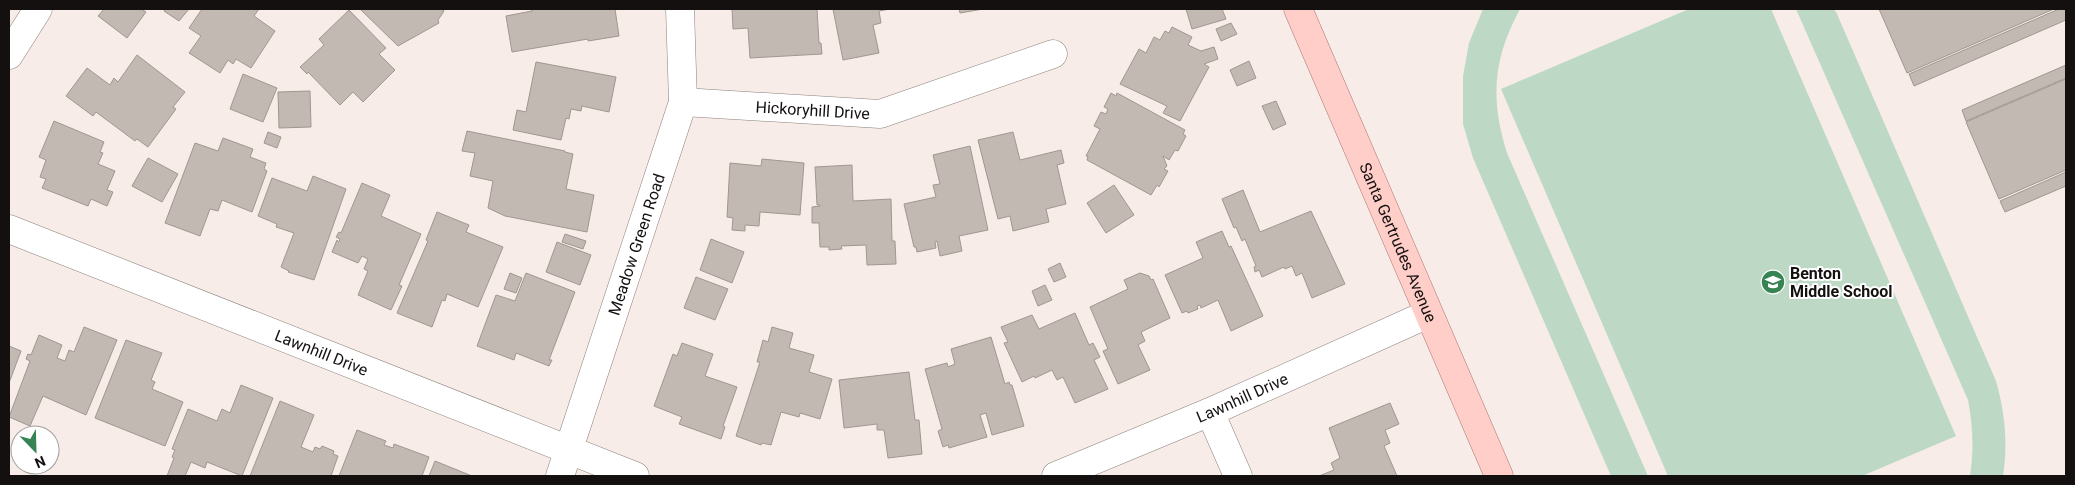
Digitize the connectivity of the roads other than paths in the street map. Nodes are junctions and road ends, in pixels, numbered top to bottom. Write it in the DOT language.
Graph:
graph roads {
  1 [pos="38,9"];
  2 [pos="680,9"];
  3 [pos="1298,9"];
  4 [pos="1053,54"];
  5 [pos="9,55"];
  6 [pos="683,102"];
  7 [pos="9,229"];
  8 [pos="1428,314"];
  9 [pos="1210,412"];
  10 [pos="570,450"];
  11 [pos="560,476"];
  12 [pos="635,476"];
  13 [pos="1056,476"];
  14 [pos="1238,476"];
  15 [pos="1499,476"];
  1 -- 5 [label="street"];
  2 -- 6 [label="street, Meadow Green Road"];
  3 -- 8 [label="main road, Santa Gertrudes Avenue"];
  4 -- 6 [label="street, Hickoryhill Drive"];
  6 -- 10 [label="street, Meadow Green Road"];
  7 -- 10 [label="street, Lawnhill Drive"];
  8 -- 9 [label="street, Lawnhill Drive"];
  8 -- 15 [label="main road, Santa Gertrudes Avenue"];
  9 -- 13 [label="street, Lawnhill Drive"];
  9 -- 14 [label="street"];
  10 -- 11 [label="street, Meadow Green Road"];
  10 -- 12 [label="street, Lawnhill Drive"];
}
